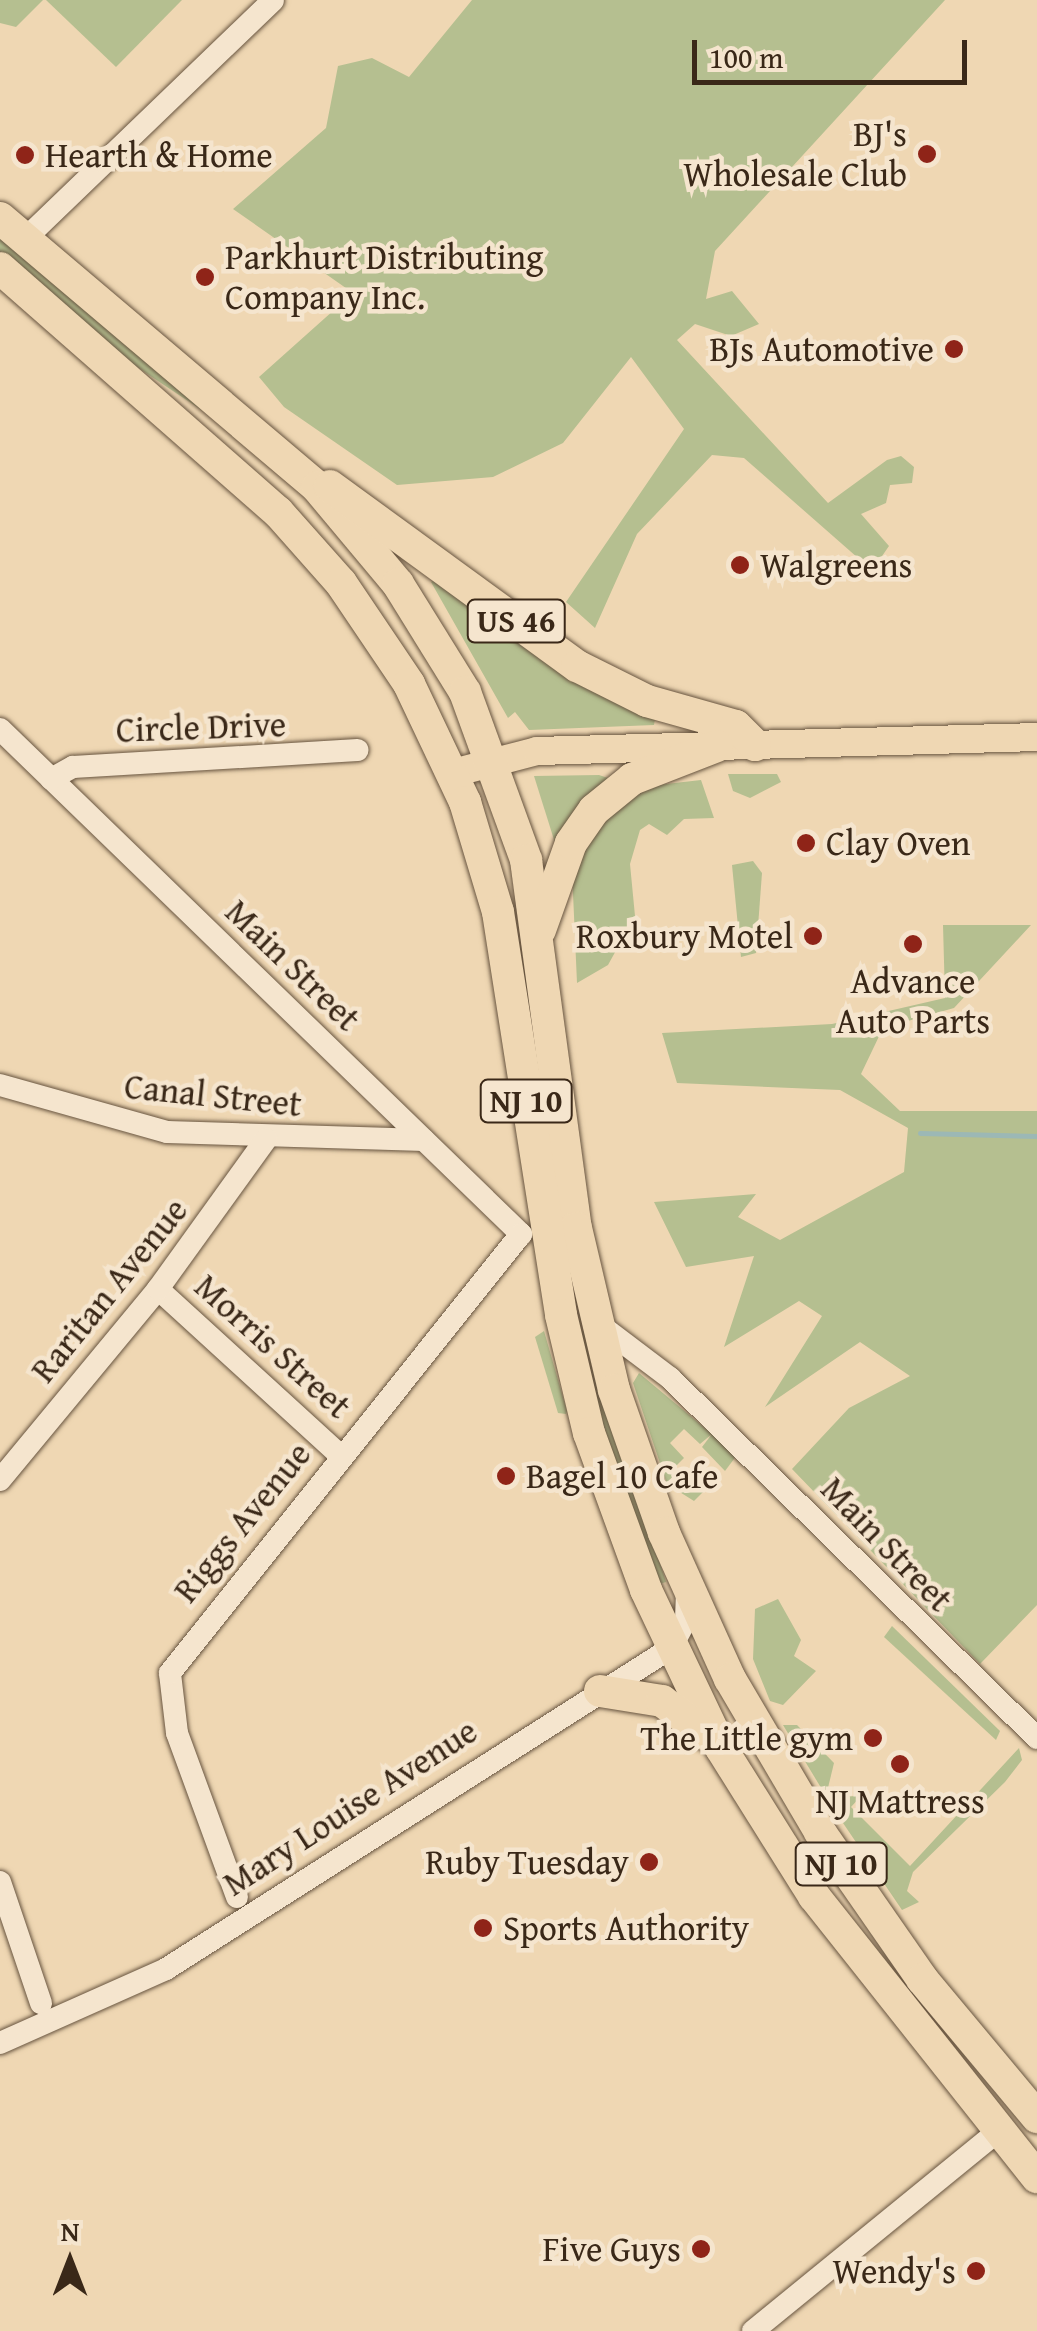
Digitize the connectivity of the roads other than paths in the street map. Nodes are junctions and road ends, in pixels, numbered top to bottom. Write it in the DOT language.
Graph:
graph roads {
  1 [pos="273,0"];
  2 [pos="0,218"];
  3 [pos="26,239"];
  4 [pos="0,268"];
  5 [pos="292,463"];
  6 [pos="0,729"];
  7 [pos="1037,737"];
  8 [pos="755,745"];
  9 [pos="716,746"];
  10 [pos="357,750"];
  11 [pos="495,758"];
  12 [pos="453,772"];
  13 [pos="51,779"];
  14 [pos="539,934"];
  15 [pos="0,1085"];
  16 [pos="266,1139"];
  17 [pos="424,1140"];
  18 [pos="533,1232"];
  19 [pos="158,1289"];
  20 [pos="596,1322"];
  21 [pos="340,1455"];
  22 [pos="0,1480"];
  23 [pos="685,1585"];
  24 [pos="671,1648"];
  25 [pos="600,1691"];
  26 [pos="1037,1738"];
  27 [pos="721,1748"];
  28 [pos="0,1882"];
  29 [pos="237,1897"];
  30 [pos="41,2003"];
  31 [pos="0,2043"];
  32 [pos="1037,2117"];
  33 [pos="996,2134"];
  34 [pos="1037,2145"];
  35 [pos="1037,2177"];
  36 [pos="753,2331"];
  1 -- 3 [label="street"];
  2 -- 3 [label="highway, US 46"];
  3 -- 5 [label="highway, US 46"];
  4 -- 12 [label="highway"];
  5 -- 8 [label="highway, US 46"];
  5 -- 11 [label="highway, NJ 10"];
  6 -- 13 [label="street, Main Street"];
  7 -- 8 [label="main road"];
  8 -- 9 [label="main road"];
  9 -- 11 [label="main road"];
  9 -- 14 [label="highway"];
  10 -- 13 [label="street, Circle Drive"];
  11 -- 12 [label="main road"];
  11 -- 14 [label="highway, NJ 10"];
  12 -- 18 [label="highway, NJ 10"];
  13 -- 17 [label="street, Main Street"];
  14 -- 20 [label="highway, NJ 10"];
  15 -- 16 [label="street, Canal Street"];
  16 -- 17 [label="street, Canal Street"];
  16 -- 19 [label="street, Raritan Avenue"];
  17 -- 18 [label="street, Main Street"];
  18 -- 21 [label="street, Riggs Avenue"];
  18 -- 24 [label="highway, NJ 10"];
  19 -- 21 [label="street, Morris Street"];
  19 -- 22 [label="street, Raritan Avenue"];
  20 -- 23 [label="highway, NJ 10"];
  20 -- 26 [label="street, Main Street"];
  21 -- 29 [label="street, Riggs Avenue"];
  23 -- 24 [label="street"];
  23 -- 32 [label="highway, NJ 10"];
  24 -- 25 [label="street, Mary Louise Avenue"];
  24 -- 27 [label="highway, NJ 10"];
  24 -- 34 [label="highway"];
  25 -- 27 [label="highway"];
  25 -- 31 [label="street, Mary Louise Avenue"];
  27 -- 33 [label="highway, NJ 10"];
  28 -- 30 [label="street"];
  33 -- 35 [label="highway, NJ 10"];
  33 -- 36 [label="street"];
}
